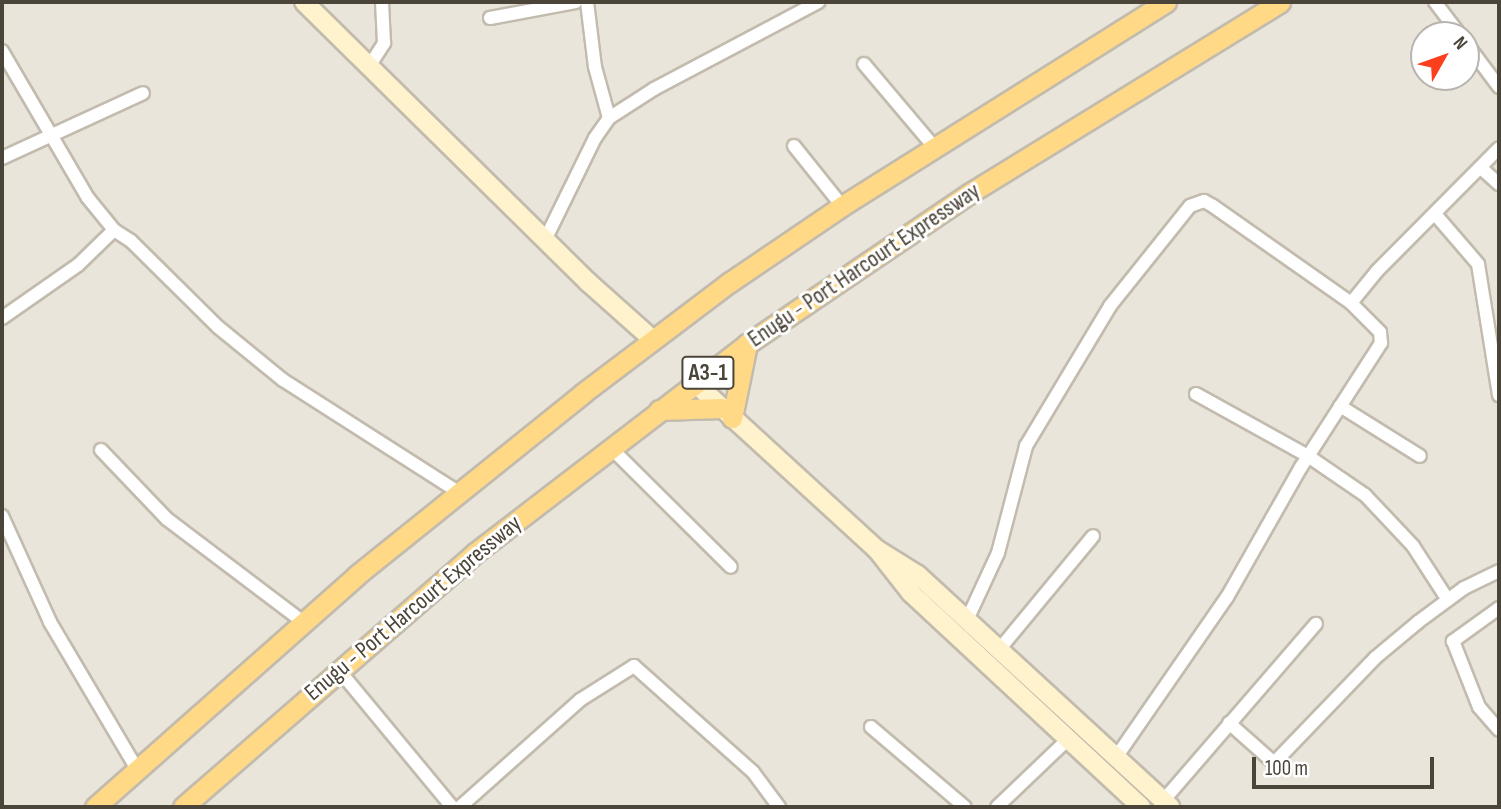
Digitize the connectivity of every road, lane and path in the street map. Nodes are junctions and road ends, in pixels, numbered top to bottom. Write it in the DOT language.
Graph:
graph roads {
  1 [pos="304,2"];
  2 [pos="382,2"];
  3 [pos="576,2"];
  4 [pos="587,2"];
  5 [pos="818,2"];
  6 [pos="1166,2"];
  7 [pos="1280,2"];
  8 [pos="1435,2"];
  9 [pos="490,18"];
  10 [pos="1449,21"];
  11 [pos="2,51"];
  12 [pos="1480,62"];
  13 [pos="864,64"];
  14 [pos="368,68"];
  15 [pos="1499,87"];
  16 [pos="143,93"];
  17 [pos="609,118"];
  18 [pos="50,134"];
  19 [pos="794,146"];
  20 [pos="935,148"];
  21 [pos="1499,148"];
  22 [pos="2,158"];
  23 [pos="1481,168"];
  24 [pos="1499,184"];
  25 [pos="842,206"];
  26 [pos="1434,214"];
  27 [pos="114,230"];
  28 [pos="545,240"];
  29 [pos="1351,303"];
  30 [pos="2,318"];
  31 [pos="653,340"];
  32 [pos="747,344"];
  33 [pos="695,383"];
  34 [pos="1196,394"];
  35 [pos="1499,395"];
  36 [pos="1340,406"];
  37 [pos="658,410"];
  38 [pos="727,413"];
  39 [pos="610,447"];
  40 [pos="100,450"];
  41 [pos="1308,456"];
  42 [pos="1420,456"];
  43 [pos="458,492"];
  44 [pos="2,516"];
  45 [pos="1093,536"];
  46 [pos="876,549"];
  47 [pos="731,567"];
  48 [pos="1499,571"];
  49 [pos="1448,600"];
  50 [pos="1499,608"];
  51 [pos="303,622"];
  52 [pos="966,622"];
  53 [pos="1316,624"];
  54 [pos="998,651"];
  55 [pos="338,669"];
  56 [pos="1229,723"];
  57 [pos="872,727"];
  58 [pos="1499,730"];
  59 [pos="1067,740"];
  60 [pos="1115,759"];
  61 [pos="137,769"];
  62 [pos="1167,804"];
  63 [pos="95,807"];
  64 [pos="183,807"];
  65 [pos="452,807"];
  66 [pos="460,807"];
  67 [pos="779,807"];
  68 [pos="965,807"];
  69 [pos="996,807"];
  70 [pos="1141,807"];
  1 -- 14 [label="main road"];
  2 -- 14 [label="street"];
  3 -- 9 [label="street"];
  4 -- 17 [label="street"];
  5 -- 17 [label="street"];
  6 -- 20 [label="highway, A3-1"];
  7 -- 32 [label="highway, Enugu - Port Harcourt Expressway / A3-1"];
  8 -- 10 [label="street"];
  11 -- 18 [label="street"];
  12 -- 15 [label="street"];
  13 -- 20 [label="street"];
  14 -- 28 [label="main road"];
  16 -- 18 [label="street"];
  17 -- 28 [label="street"];
  18 -- 22 [label="street"];
  18 -- 27 [label="street"];
  19 -- 25 [label="street"];
  20 -- 25 [label="highway, A3-1"];
  21 -- 23 [label="street"];
  23 -- 24 [label="street"];
  23 -- 26 [label="street"];
  25 -- 31 [label="highway, A3-1"];
  26 -- 29 [label="street"];
  26 -- 35 [label="street"];
  27 -- 30 [label="street"];
  27 -- 43 [label="street"];
  28 -- 31 [label="main road"];
  29 -- 36 [label="street"];
  29 -- 52 [label="street"];
  31 -- 43 [label="highway, A3-1"];
  32 -- 33 [label="highway, Enugu - Port Harcourt Expressway / A3-1"];
  32 -- 38 [label="highway"];
  33 -- 37 [label="highway, Enugu - Port Harcourt Expressway / A3-1"];
  33 -- 38 [label="main road"];
  34 -- 41 [label="street"];
  36 -- 41 [label="street"];
  36 -- 42 [label="street"];
  37 -- 38 [label="highway"];
  37 -- 39 [label="highway, Enugu - Port Harcourt Expressway / A3-1"];
  38 -- 46 [label="main road"];
  39 -- 47 [label="street"];
  39 -- 55 [label="highway, Enugu - Port Harcourt Expressway / A3-1"];
  40 -- 51 [label="street"];
  41 -- 49 [label="street"];
  41 -- 60 [label="street"];
  43 -- 51 [label="highway, A3-1"];
  44 -- 61 [label="street"];
  45 -- 54 [label="street"];
  46 -- 52 [label="main road"];
  46 -- 59 [label="main road"];
  48 -- 49 [label="street"];
  49 -- 56 [label="street"];
  50 -- 58 [label="street"];
  51 -- 61 [label="highway, A3-1"];
  52 -- 54 [label="main road"];
  53 -- 56 [label="street"];
  54 -- 60 [label="main road"];
  55 -- 64 [label="highway, Enugu - Port Harcourt Expressway / A3-1"];
  55 -- 65 [label="street"];
  56 -- 62 [label="street"];
  57 -- 68 [label="street"];
  59 -- 69 [label="street"];
  59 -- 70 [label="main road"];
  60 -- 62 [label="main road"];
  61 -- 63 [label="highway, A3-1"];
  66 -- 67 [label="street"];
}
